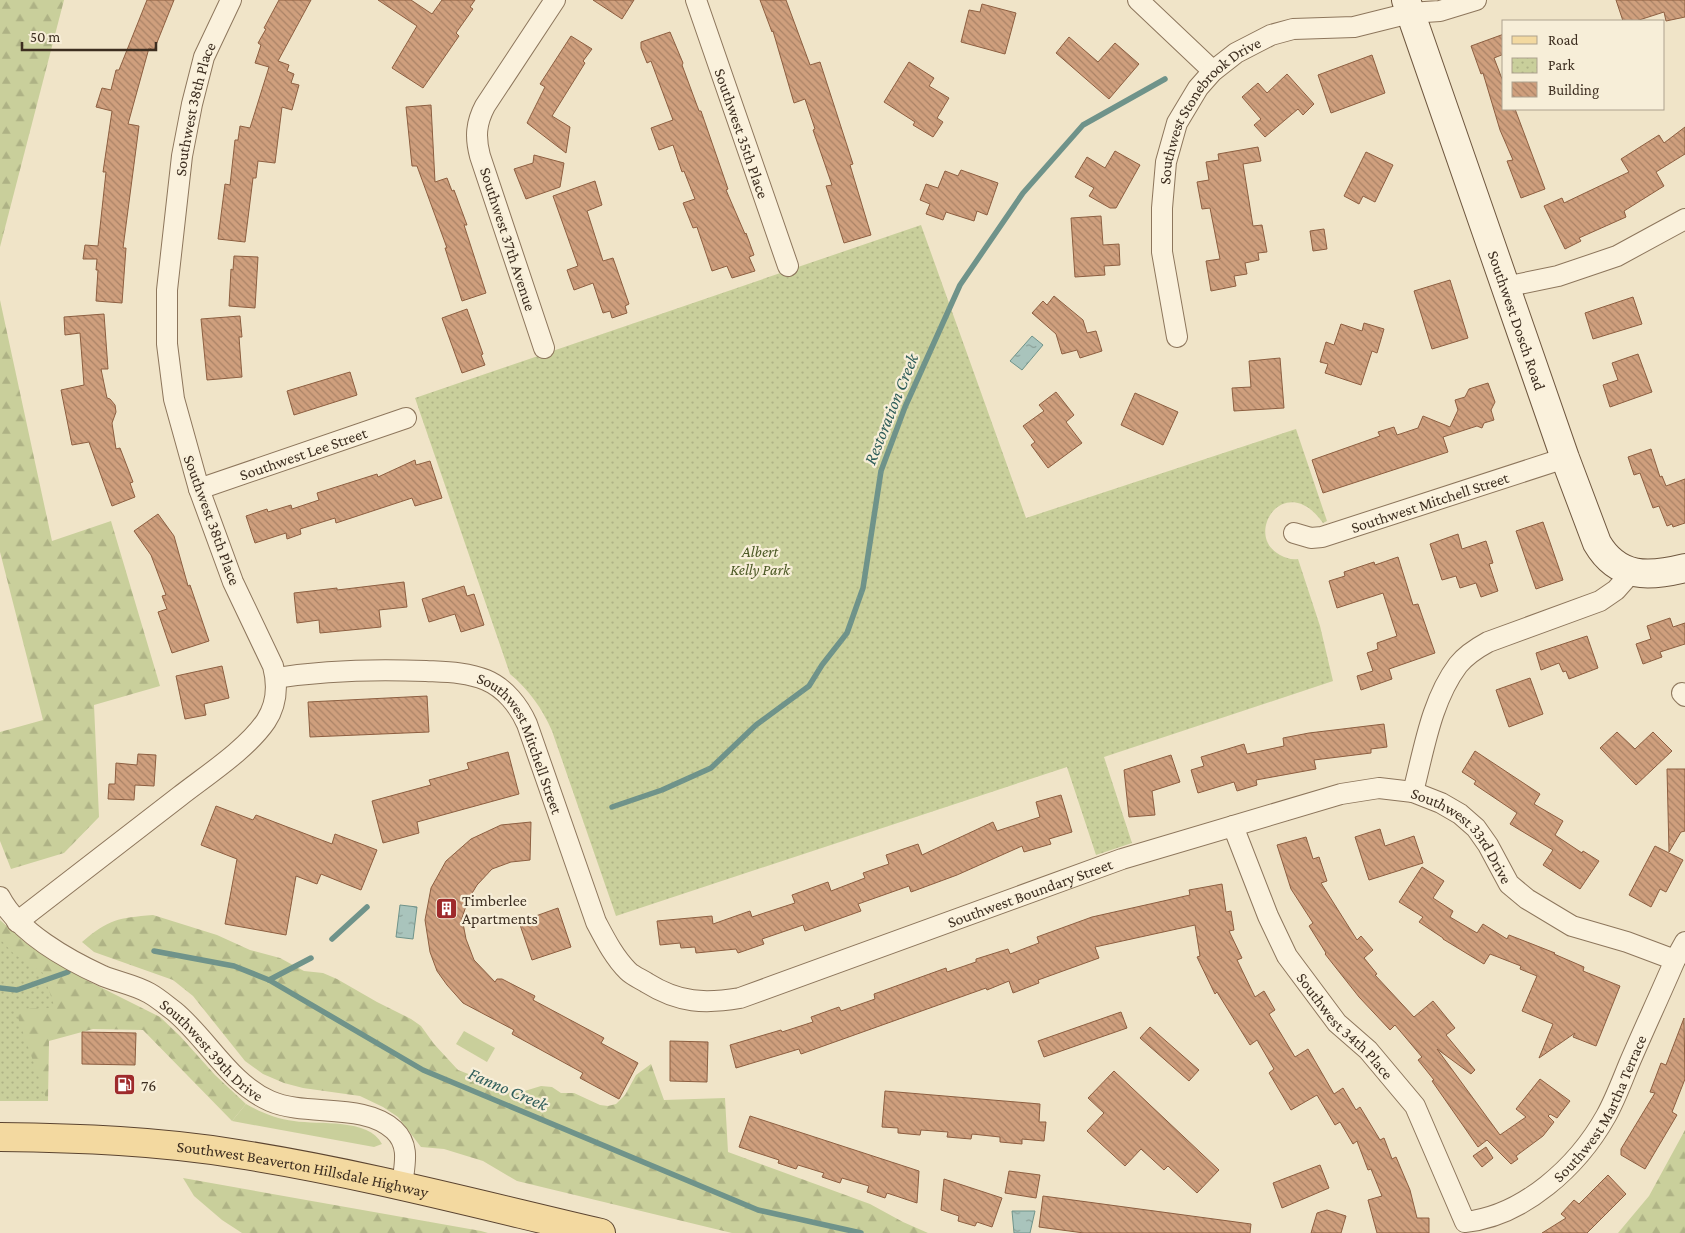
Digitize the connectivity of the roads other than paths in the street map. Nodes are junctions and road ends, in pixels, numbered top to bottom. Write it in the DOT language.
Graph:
graph roads {
  1 [pos="231,0"];
  2 [pos="555,0"];
  3 [pos="696,0"];
  4 [pos="1138,0"];
  5 [pos="1476,0"];
  6 [pos="1408,7"];
  7 [pos="1213,71"];
  8 [pos="1685,219"];
  9 [pos="788,266"];
  10 [pos="1505,287"];
  11 [pos="1177,337"];
  12 [pos="544,348"];
  13 [pos="406,418"];
  14 [pos="1565,458"];
  15 [pos="199,488"];
  16 [pos="1294,533"];
  17 [pos="1685,568"];
  18 [pos="1631,573"];
  19 [pos="276,678"];
  20 [pos="1413,792"];
  21 [pos="1233,826"];
  22 [pos="0,897"];
  23 [pos="17,922"];
  24 [pos="1685,942"];
  25 [pos="1675,960"];
  26 [pos="652,986"];
  27 [pos="0,1136"];
  28 [pos="402,1186"];
  29 [pos="1465,1222"];
  30 [pos="601,1233"];
  1 -- 15 [label="street, Southwest 38th Place"];
  2 -- 12 [label="street, Southwest 37th Avenue"];
  3 -- 9 [label="street, Southwest 35th Place"];
  4 -- 7 [label="street"];
  5 -- 6 [label="street, Southwest Stonebrook Drive"];
  6 -- 7 [label="street, Southwest Stonebrook Drive"];
  6 -- 10 [label="street, Southwest Dosch Road"];
  7 -- 11 [label="street, Southwest Stonebrook Drive"];
  8 -- 10 [label="street"];
  10 -- 14 [label="street, Southwest Dosch Road"];
  13 -- 15 [label="street, Southwest Lee Street"];
  14 -- 16 [label="street, Southwest Mitchell Street"];
  14 -- 18 [label="street, Southwest Dosch Road"];
  15 -- 19 [label="street, Southwest 38th Place"];
  17 -- 18 [label="street, Southwest Dosch Road"];
  18 -- 20 [label="street, Southwest 33rd Drive"];
  19 -- 23 [label="street, Southwest 38th Place"];
  19 -- 26 [label="street, Southwest Mitchell Street"];
  20 -- 21 [label="street, Southwest Boundary Street"];
  20 -- 25 [label="street, Southwest 33rd Drive"];
  21 -- 26 [label="street, Southwest Boundary Street"];
  21 -- 29 [label="street, Southwest 34th Place"];
  22 -- 23 [label="street, Southwest 39th Drive"];
  23 -- 28 [label="street, Southwest 39th Drive"];
  24 -- 25 [label="street, Southwest Martha Terrace"];
  25 -- 29 [label="street, Southwest Martha Terrace"];
  27 -- 28 [label="main road, Southwest Beaverton Hillsdale Highway"];
  28 -- 30 [label="main road, Southwest Beaverton Hillsdale Highway"];
}
